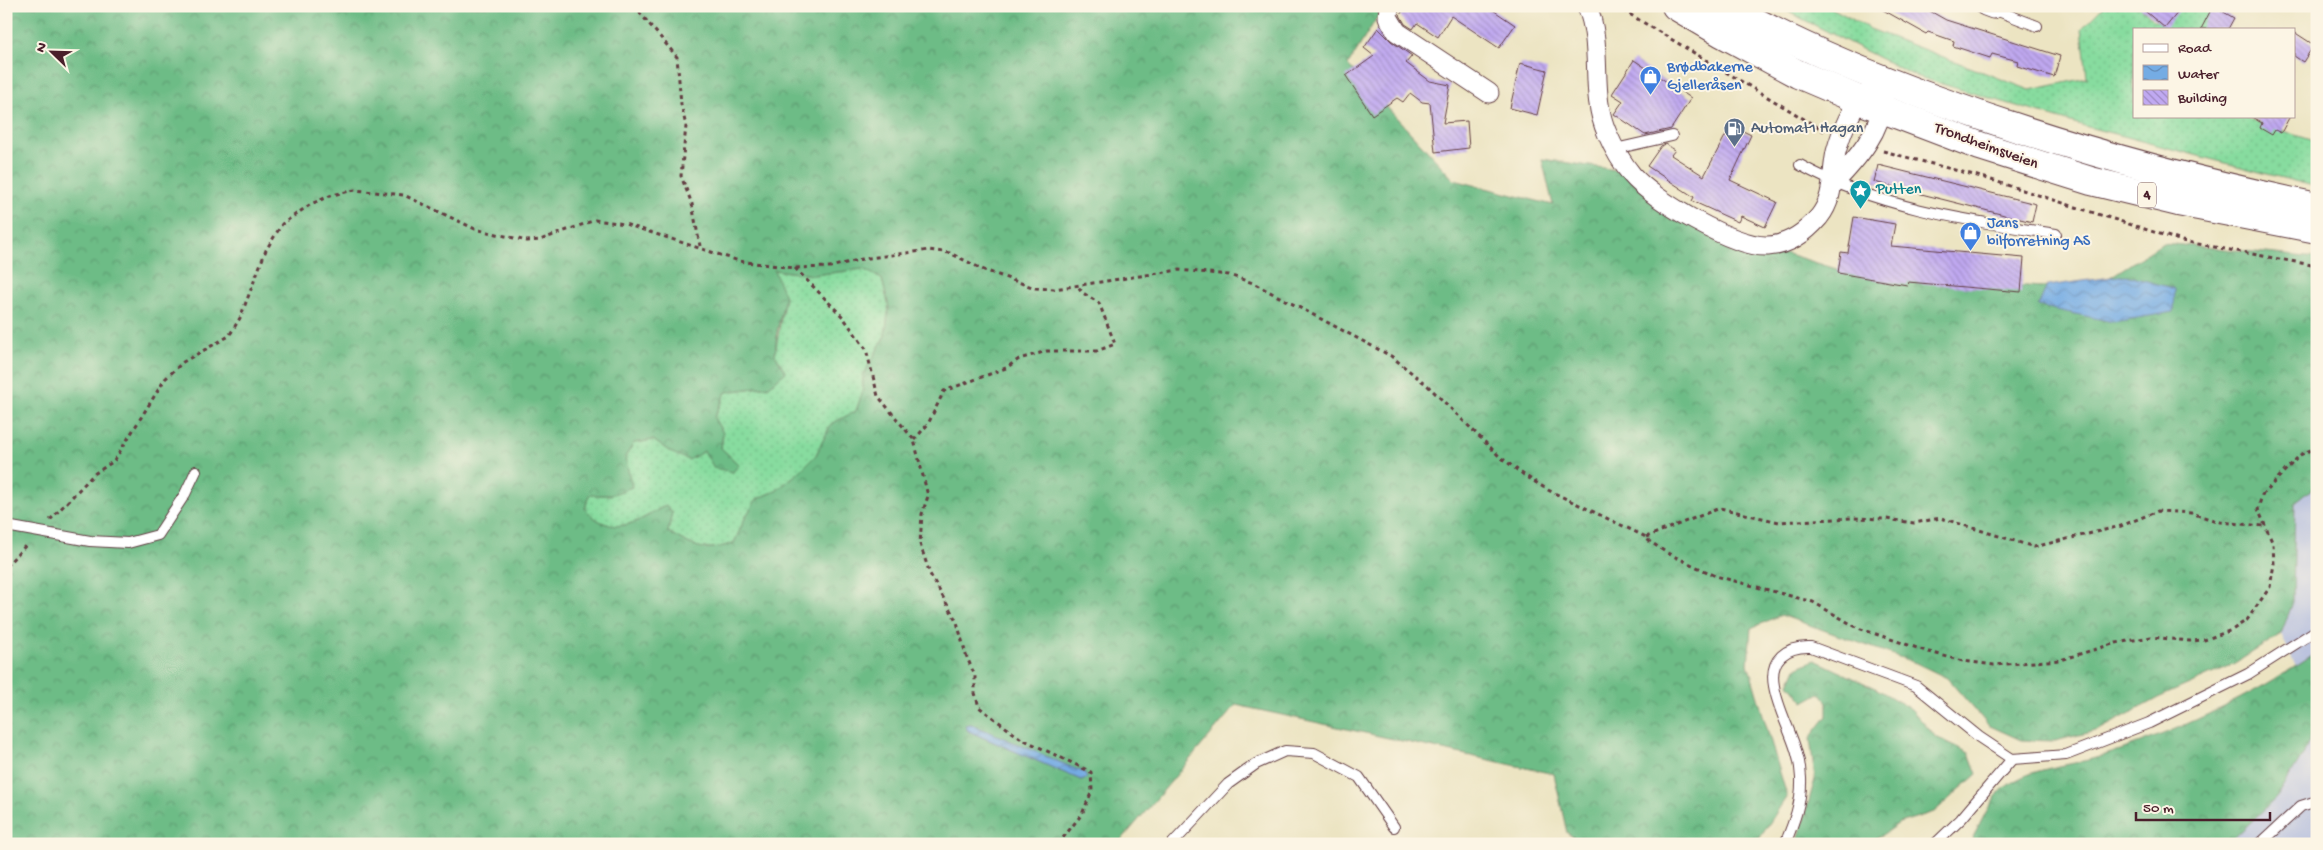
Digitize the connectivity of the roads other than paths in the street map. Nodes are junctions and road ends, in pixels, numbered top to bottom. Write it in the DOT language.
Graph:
graph roads {
  1 [pos="1389,6"];
  2 [pos="1587,6"];
  3 [pos="1676,6"];
  4 [pos="1726,6"];
  5 [pos="1991,7"];
  6 [pos="2037,26"];
  7 [pos="1885,81"];
  8 [pos="1489,93"];
  9 [pos="1871,104"];
  10 [pos="1672,136"];
  11 [pos="1615,149"];
  12 [pos="1800,165"];
  13 [pos="1834,183"];
  14 [pos="2317,207"];
  15 [pos="2317,230"];
  16 [pos="2056,234"];
  17 [pos="196,471"];
  18 [pos="6,526"];
  19 [pos="2317,630"];
  20 [pos="2012,759"];
  21 [pos="2317,801"];
  22 [pos="1394,826"];
  23 [pos="1172,844"];
  24 [pos="1785,844"];
  25 [pos="1935,844"];
  26 [pos="2260,844"];
  1 -- 8 [label="street"];
  2 -- 11 [label="street"];
  3 -- 9 [label="highway, Trondheimsveien / 4"];
  4 -- 7 [label="highway, Trondheimsveien / 4"];
  5 -- 6 [label="lane"];
  7 -- 9 [label="street"];
  7 -- 14 [label="highway, Trondheimsveien / 4"];
  9 -- 13 [label="street"];
  9 -- 13 [label="street"];
  9 -- 15 [label="highway, Trondheimsveien / 4"];
  10 -- 11 [label="lane"];
  11 -- 13 [label="street"];
  12 -- 13 [label="lane"];
  13 -- 16 [label="lane"];
  17 -- 18 [label="lane"];
  19 -- 20 [label="lane"];
  20 -- 24 [label="lane"];
  20 -- 25 [label="lane"];
  21 -- 26 [label="lane"];
  22 -- 23 [label="lane"];
}
